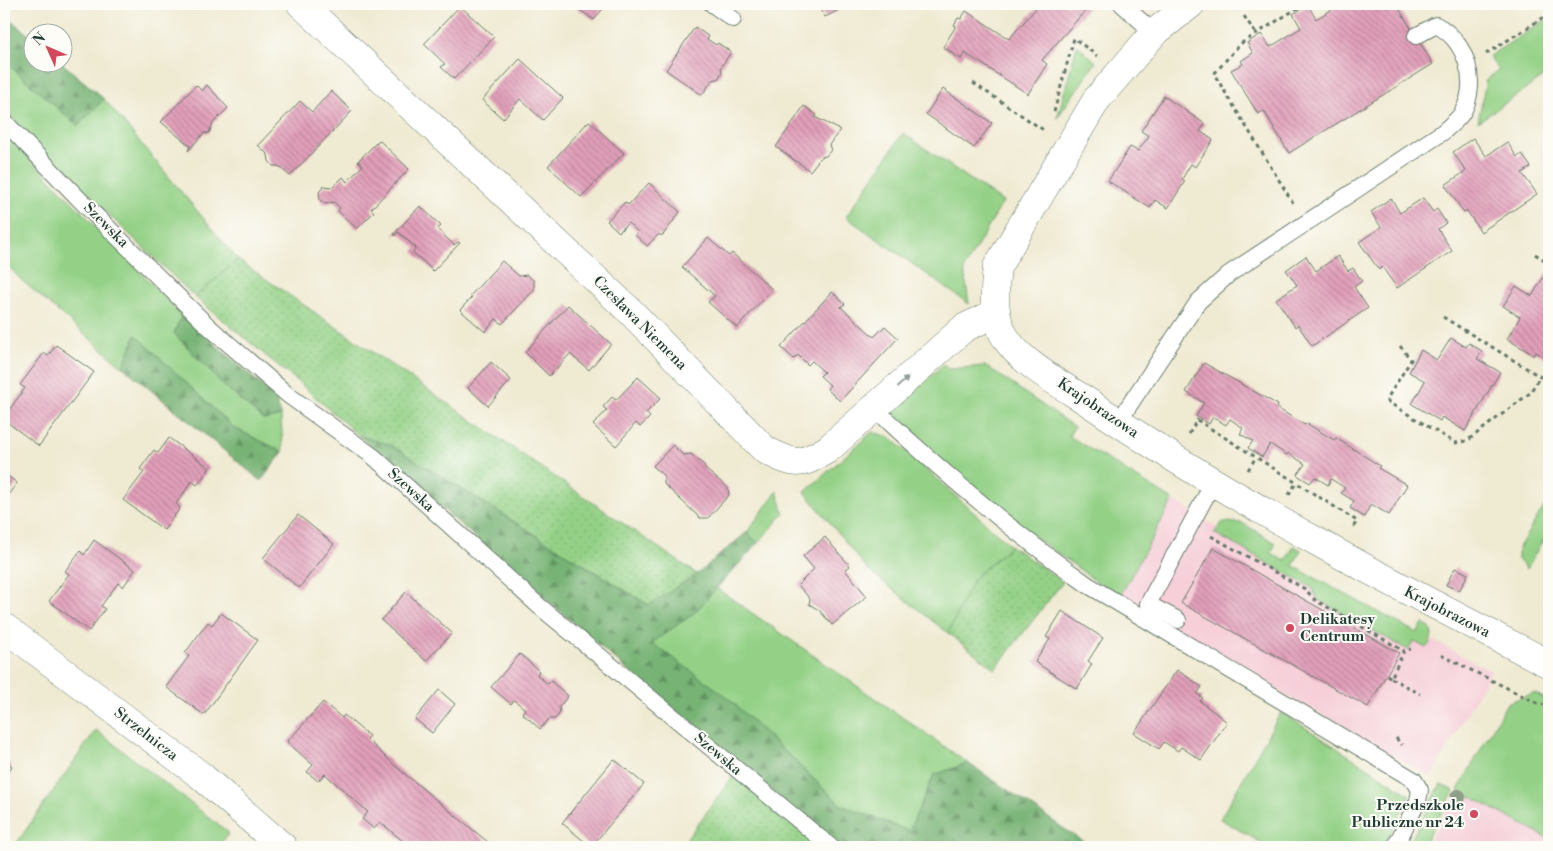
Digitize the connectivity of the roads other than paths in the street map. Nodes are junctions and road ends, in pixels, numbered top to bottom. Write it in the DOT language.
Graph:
graph roads {
  1 [pos="301,4"];
  2 [pos="712,4"];
  3 [pos="1122,4"];
  4 [pos="1192,4"];
  5 [pos="733,19"];
  6 [pos="1154,33"];
  7 [pos="1416,36"];
  8 [pos="4,121"];
  9 [pos="996,313"];
  10 [pos="874,408"];
  11 [pos="1120,423"];
  12 [pos="1213,482"];
  13 [pos="1178,620"];
  14 [pos="4,627"];
  15 [pos="1549,664"];
  16 [pos="283,847"];
  17 [pos="831,847"];
  18 [pos="1395,847"];
  1 -- 10 [label="street, Czesława Niemena"];
  2 -- 5 [label="lane"];
  3 -- 6 [label="lane"];
  4 -- 6 [label="street, Krajobrazowa"];
  6 -- 9 [label="street, Krajobrazowa"];
  7 -- 11 [label="lane"];
  8 -- 17 [label="lane, Szewska"];
  10 -- 9 [label="street, Czesława Niemena, one-way"];
  9 -- 11 [label="street, Krajobrazowa"];
  10 -- 18 [label="lane"];
  11 -- 12 [label="street, Krajobrazowa"];
  12 -- 13 [label="lane"];
  12 -- 15 [label="street, Krajobrazowa"];
  14 -- 16 [label="street, Strzelnicza"];
}
